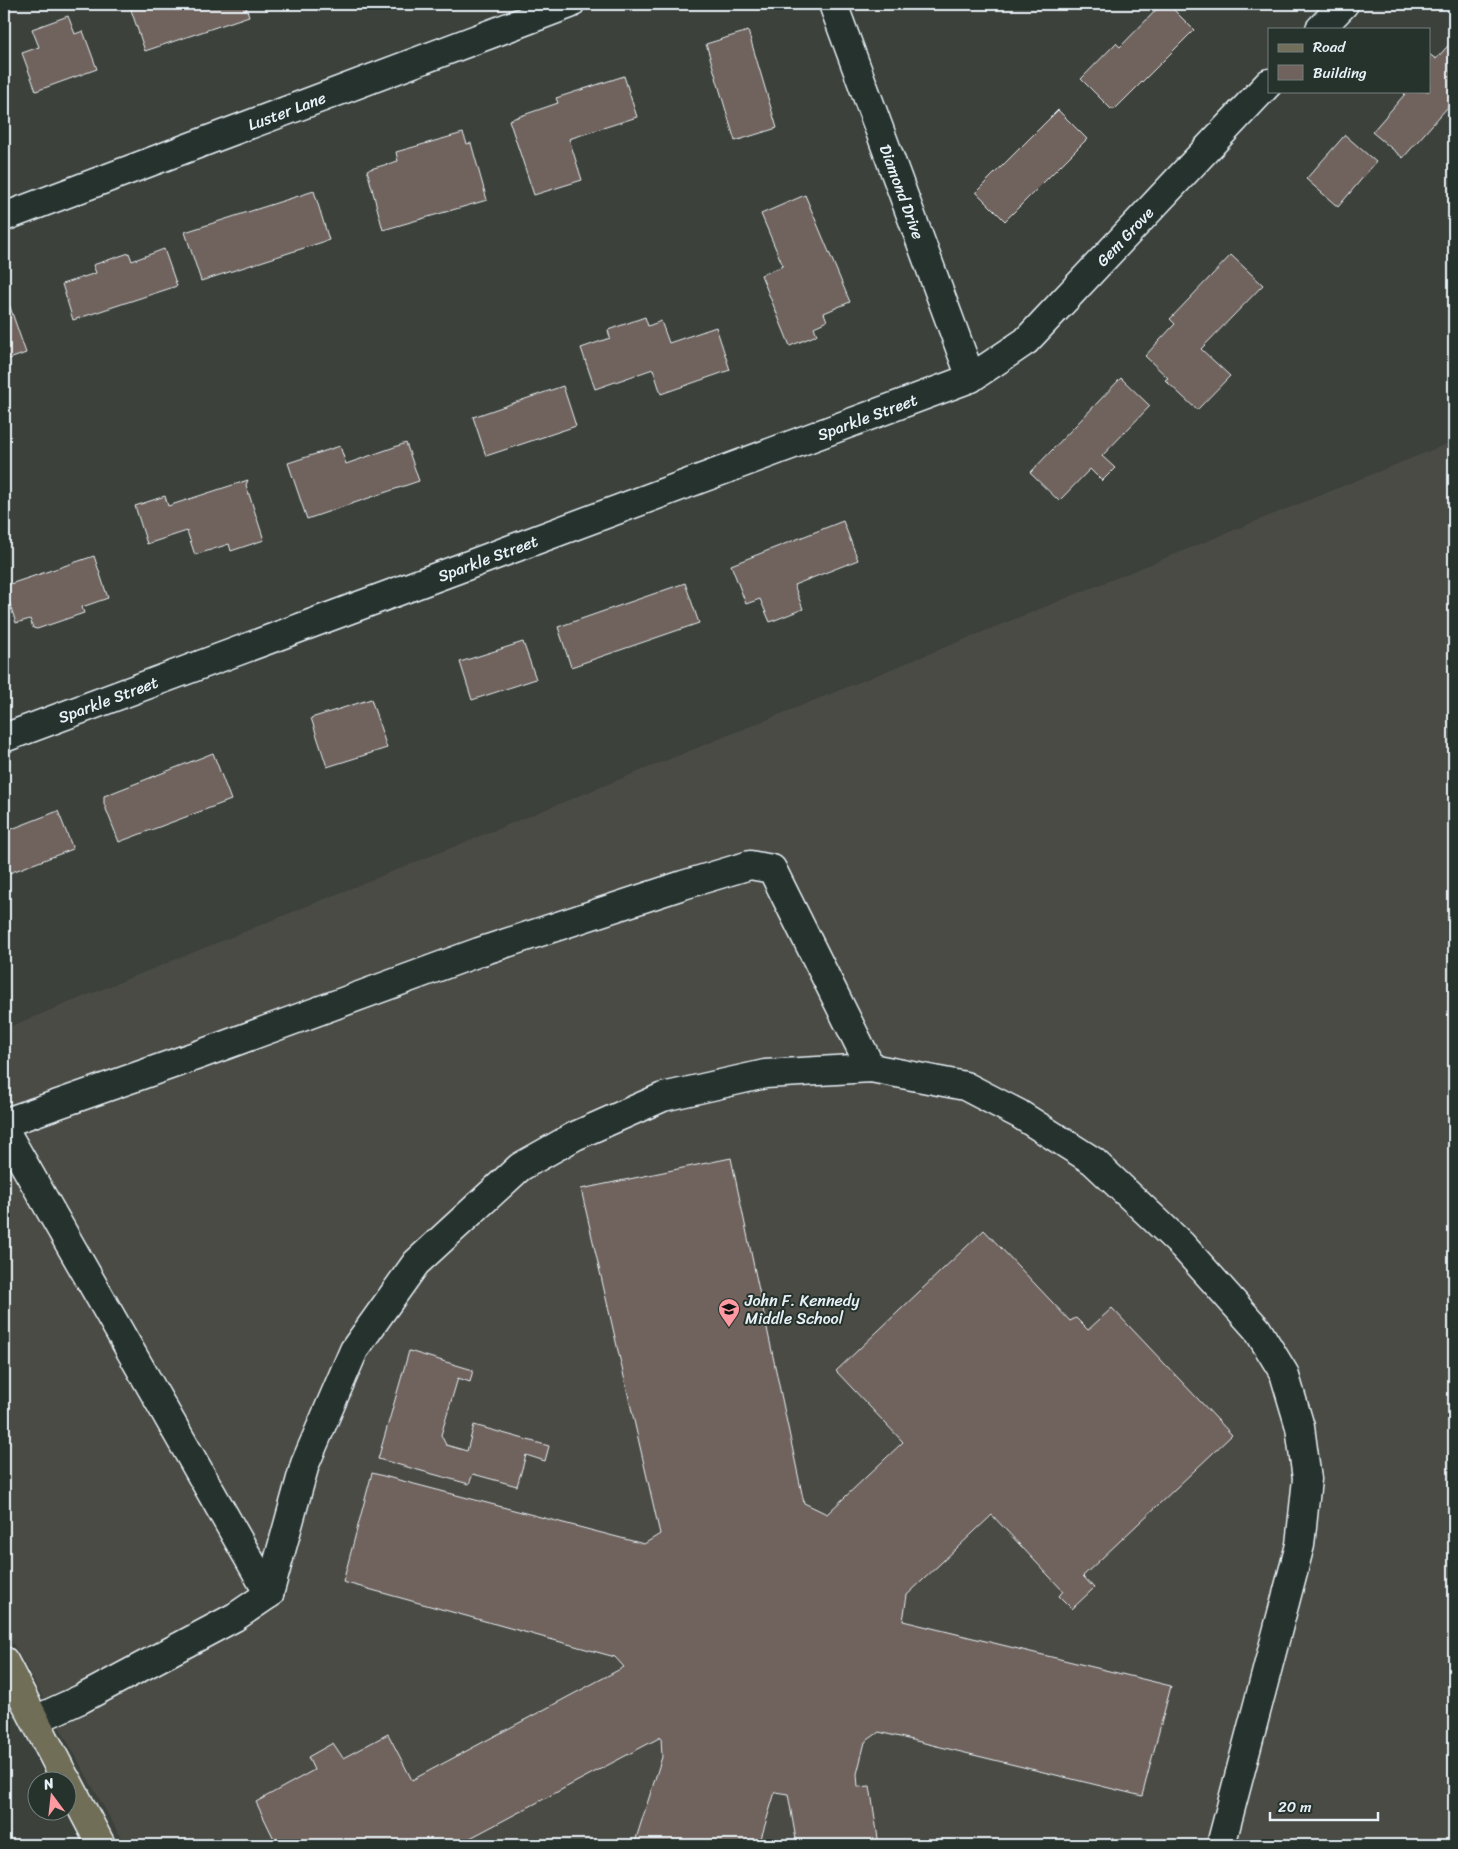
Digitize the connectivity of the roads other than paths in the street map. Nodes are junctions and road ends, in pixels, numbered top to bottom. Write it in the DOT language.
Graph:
graph roads {
  1 [pos="570,4"];
  2 [pos="833,4"];
  3 [pos="1344,4"];
  4 [pos="1321,28"];
  5 [pos="1268,84"];
  6 [pos="4,217"];
  7 [pos="971,378"];
  8 [pos="4,738"];
  9 [pos="871,1068"];
  10 [pos="4,1123"];
  11 [pos="4,1129"];
  12 [pos="269,1594"];
  13 [pos="4,1661"];
  14 [pos="35,1720"];
  15 [pos="62,1772"];
  16 [pos="78,1802"];
  17 [pos="101,1845"];
  18 [pos="1222,1845"];
  1 -- 6 [label="street, Luster Lane"];
  2 -- 7 [label="street, Diamond Drive"];
  3 -- 4 [label="street"];
  5 -- 7 [label="street, Gem Grove"];
  7 -- 8 [label="street, Sparkle Street"];
  9 -- 10 [label="street"];
  9 -- 12 [label="street"];
  9 -- 18 [label="street"];
  11 -- 12 [label="street"];
  12 -- 14 [label="street"];
  13 -- 14 [label="main road"];
  14 -- 15 [label="main road"];
  16 -- 17 [label="main road"];
}
